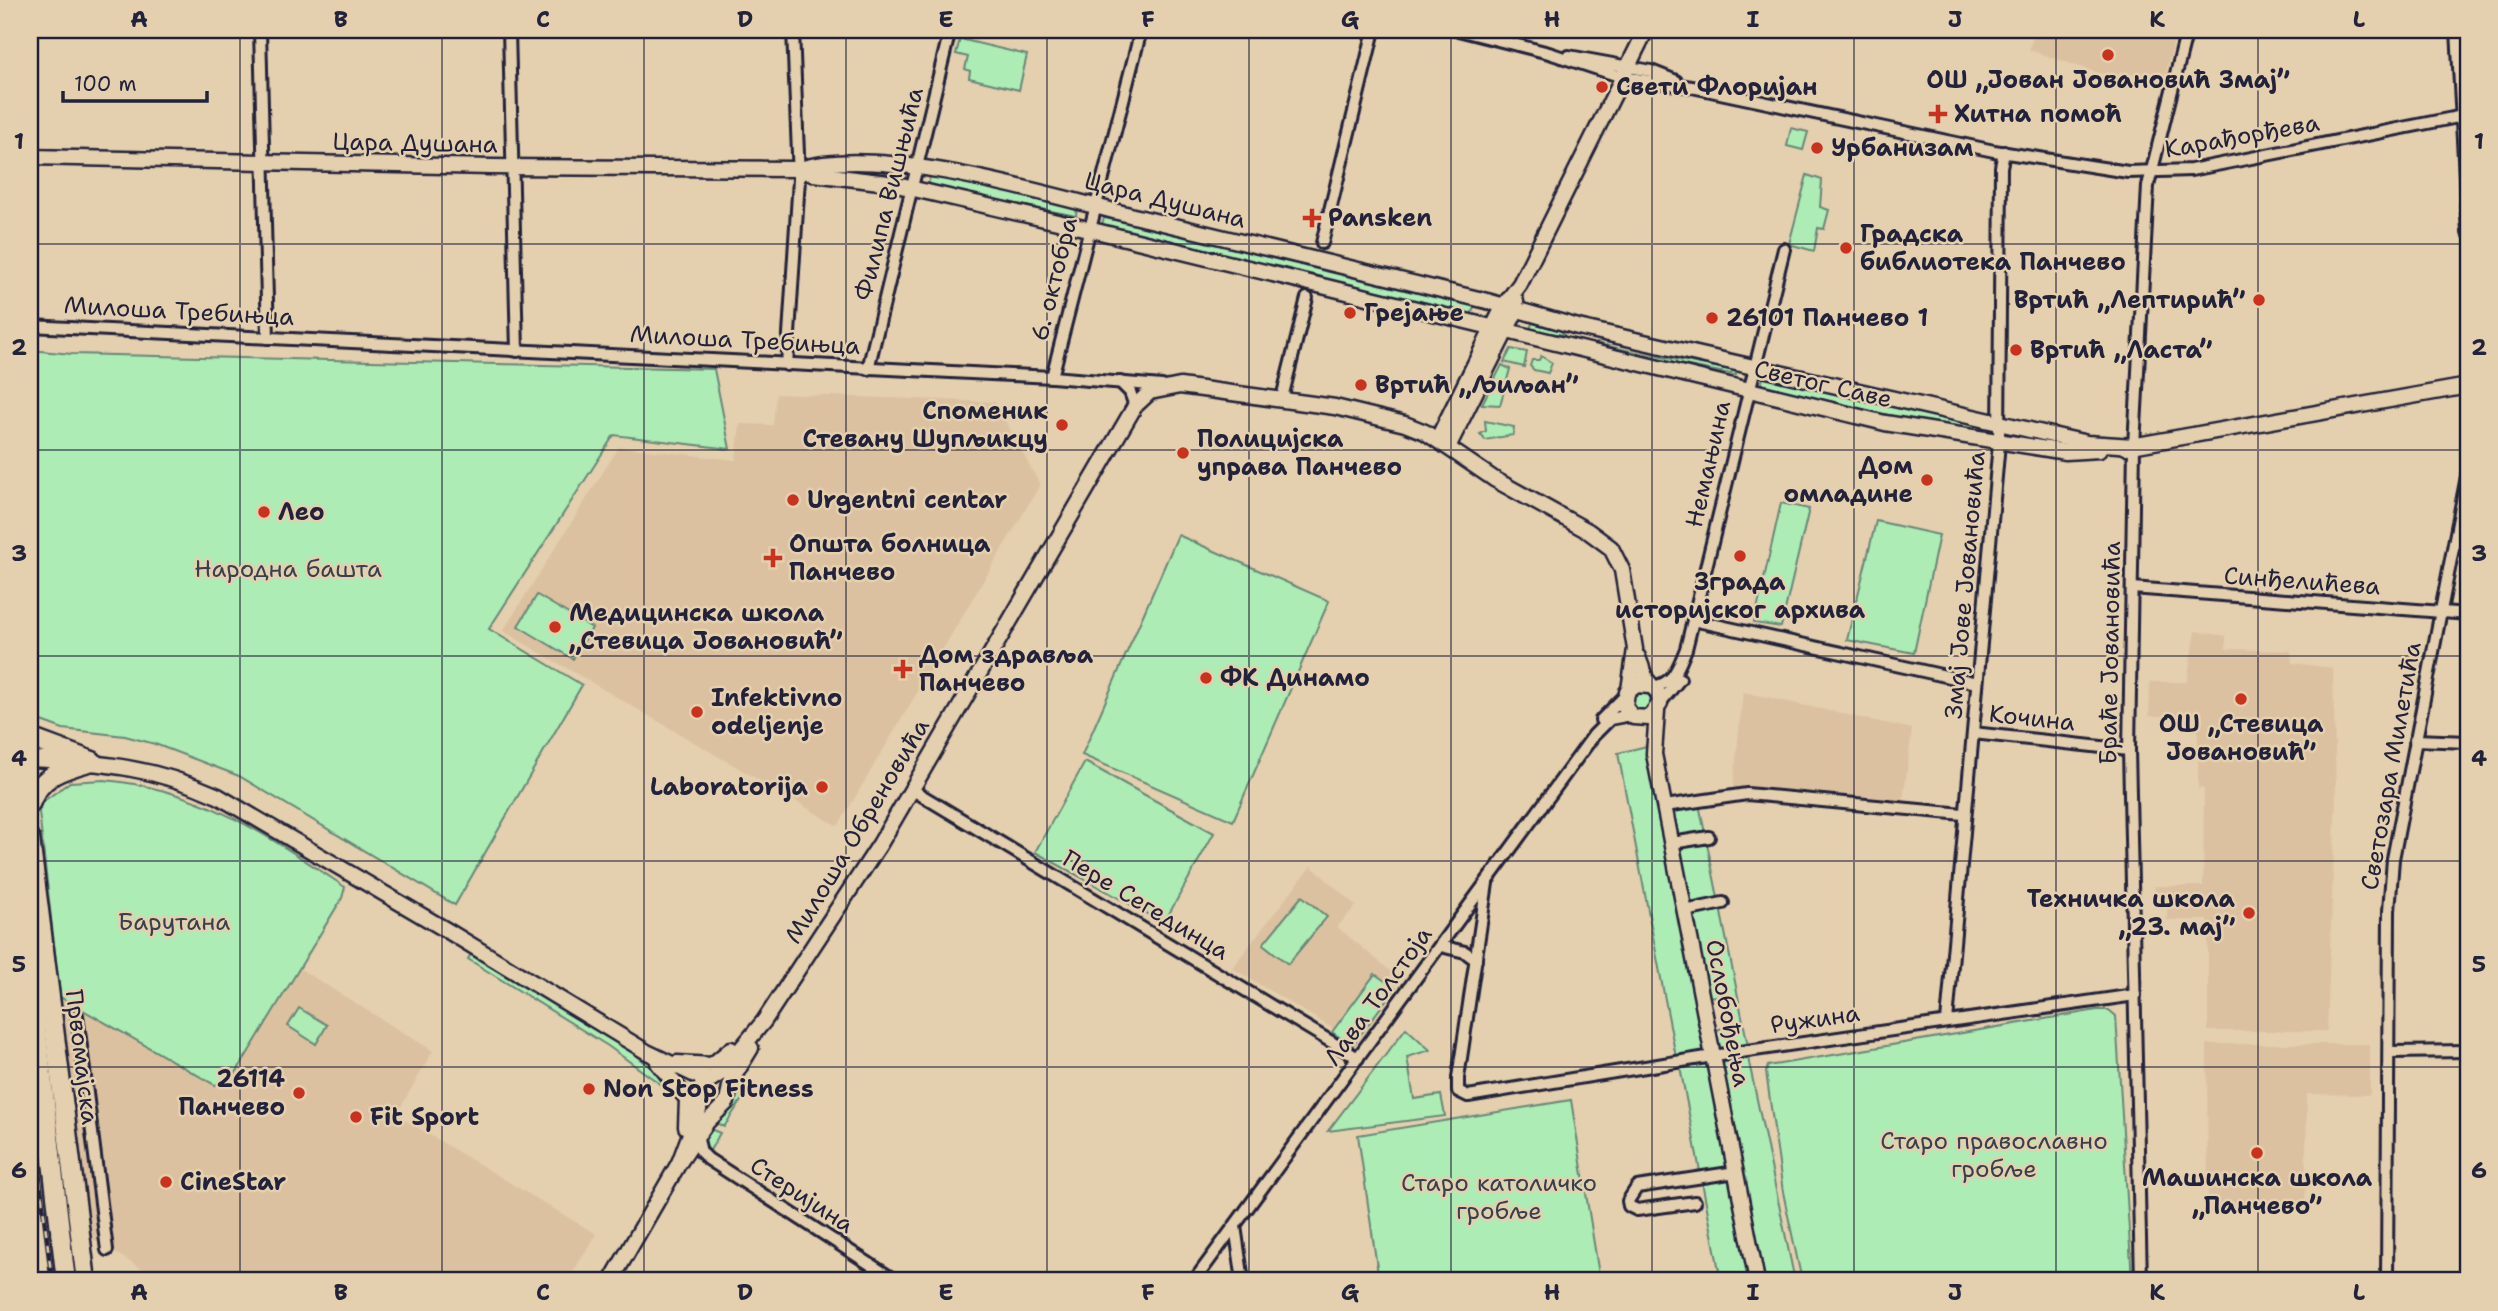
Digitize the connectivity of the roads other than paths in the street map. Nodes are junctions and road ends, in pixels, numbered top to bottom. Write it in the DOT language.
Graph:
graph roads {
  1 [pos="260,30"];
  2 [pos="509,30"];
  3 [pos="793,30"];
  4 [pos="950,30"];
  5 [pos="1141,30"];
  6 [pos="1374,30"];
  7 [pos="1458,30"];
  8 [pos="1646,30"];
  9 [pos="2187,30"];
  10 [pos="2457,30"];
  11 [pos="1624,71"];
  12 [pos="2465,115"];
  13 [pos="2004,152"];
  14 [pos="30,157"];
  15 [pos="265,162"];
  16 [pos="512,167"];
  17 [pos="917,167"];
  18 [pos="799,169"];
  19 [pos="2150,173"];
  20 [pos="912,189"];
  21 [pos="1094,206"];
  22 [pos="1088,229"];
  23 [pos="2468,232"];
  24 [pos="1322,243"];
  25 [pos="1784,249"];
  26 [pos="1307,298"];
  27 [pos="1509,309"];
  28 [pos="30,326"];
  29 [pos="1499,331"];
  30 [pos="268,338"];
  31 [pos="517,351"];
  32 [pos="787,365"];
  33 [pos="1756,367"];
  34 [pos="868,369"];
  35 [pos="1052,377"];
  36 [pos="1120,382"];
  37 [pos="2468,386"];
  38 [pos="1168,387"];
  39 [pos="1748,390"];
  40 [pos="1282,398"];
  41 [pos="1135,406"];
  42 [pos="2000,423"];
  43 [pos="1999,443"];
  44 [pos="1443,444"];
  45 [pos="2134,446"];
  46 [pos="2468,471"];
  47 [pos="2132,588"];
  48 [pos="2439,612"];
  49 [pos="2468,614"];
  50 [pos="1693,620"];
  51 [pos="1635,649"];
  52 [pos="1686,649"];
  53 [pos="1977,683"];
  54 [pos="1651,686"];
  55 [pos="1627,692"];
  56 [pos="1658,707"];
  57 [pos="1632,716"];
  58 [pos="1973,733"];
  59 [pos="1594,735"];
  60 [pos="30,738"];
  61 [pos="2415,740"];
  62 [pos="2468,742"];
  63 [pos="2129,750"];
  64 [pos="1654,754"];
  65 [pos="30,758"];
  66 [pos="92,761"];
  67 [pos="911,789"];
  68 [pos="30,804"];
  69 [pos="1665,806"];
  70 [pos="1963,814"];
  71 [pos="1709,837"];
  72 [pos="30,839"];
  73 [pos="1672,844"];
  74 [pos="1487,883"];
  75 [pos="1723,903"];
  76 [pos="1685,911"];
  77 [pos="1441,946"];
  78 [pos="1476,960"];
  79 [pos="30,974"];
  80 [pos="2135,995"];
  81 [pos="76,1015"];
  82 [pos="764,1021"];
  83 [pos="1947,1021"];
  84 [pos="752,1035"];
  85 [pos="2468,1051"];
  86 [pos="2389,1052"];
  87 [pos="1713,1056"];
  88 [pos="1358,1058"];
  89 [pos="665,1063"];
  90 [pos="712,1079"];
  91 [pos="729,1091"];
  92 [pos="699,1098"];
  93 [pos="720,1109"];
  94 [pos="697,1136"];
  95 [pos="685,1146"];
  96 [pos="679,1163"];
  97 [pos="1736,1172"];
  98 [pos="1695,1202"];
  99 [pos="1235,1226"];
  100 [pos="107,1250"];
  101 [pos="66,1281"];
  102 [pos="86,1281"];
  103 [pos="611,1281"];
  104 [pos="896,1281"];
  105 [pos="1194,1281"];
  106 [pos="1242,1281"];
  107 [pos="1757,1281"];
  108 [pos="2141,1281"];
  109 [pos="2387,1281"];
  1 -- 15 [label="street"];
  2 -- 16 [label="street"];
  3 -- 18 [label="street"];
  4 -- 17 [label="street, Филипа Вишњића"];
  5 -- 21 [label="street, 6. октобра"];
  6 -- 24 [label="street"];
  7 -- 11 [label="street, Карађорђева"];
  8 -- 11 [label="street"];
  9 -- 19 [label="street, Браће Јовановића"];
  10 -- 12 [label="street"];
  11 -- 13 [label="street, Карађорђева"];
  11 -- 27 [label="street"];
  12 -- 19 [label="street, Карађорђева"];
  12 -- 23 [label="street"];
  13 -- 19 [label="street, Карађорђева"];
  13 -- 42 [label="street, Змај Јове Јовановића"];
  14 -- 15 [label="street, Цара Душана"];
  15 -- 16 [label="street, Цара Душана"];
  15 -- 30 [label="street"];
  16 -- 18 [label="street, Цара Душана"];
  16 -- 31 [label="street"];
  17 -- 18 [label="street, Цара Душана"];
  17 -- 20 [label="street, Филипа Вишњића"];
  17 -- 21 [label="street, Цара Душана"];
  18 -- 20 [label="street, Цара Душана"];
  18 -- 32 [label="street"];
  19 -- 45 [label="street, Браће Јовановића"];
  20 -- 22 [label="street, Цара Душана"];
  20 -- 34 [label="street, Филипа Вишњића"];
  21 -- 22 [label="street, 6. октобра"];
  21 -- 27 [label="street, Цара Душана"];
  22 -- 29 [label="street, Цара Душана"];
  22 -- 35 [label="street, 6. октобра"];
  25 -- 33 [label="street, Немањина"];
  26 -- 40 [label="street"];
  27 -- 29 [label="street"];
  27 -- 33 [label="street, Светог Саве"];
  28 -- 30 [label="street, Милоша Требињца"];
  29 -- 39 [label="street, Светог Саве"];
  29 -- 44 [label="street"];
  30 -- 31 [label="street, Милоша Требињца"];
  31 -- 32 [label="street, Милоша Требињца"];
  32 -- 34 [label="street, Милоша Требињца"];
  33 -- 39 [label="street, Немањина"];
  33 -- 42 [label="street, Светог Саве"];
  34 -- 35 [label="street, Милоша Требињца"];
  35 -- 36 [label="street, Милоша Требињца"];
  36 -- 38 [label="street, Милоша Требињца"];
  36 -- 41 [label="street"];
  37 -- 45 [label="street, Светог Саве"];
  38 -- 40 [label="street, Милоша Требињца"];
  38 -- 41 [label="street, Милоша Обреновића"];
  39 -- 43 [label="street, Светог Саве"];
  39 -- 50 [label="street, Немањина"];
  40 -- 44 [label="street, Милоша Требињца"];
  41 -- 67 [label="street, Милоша Обреновића"];
  42 -- 43 [label="street, Змај Јове Јовановића"];
  42 -- 45 [label="street, Светог Саве"];
  43 -- 45 [label="street, Светог Саве"];
  43 -- 53 [label="street, Змај Јове Јовановића"];
  44 -- 51 [label="street"];
  45 -- 47 [label="street, Браће Јовановића"];
  46 -- 48 [label="street, Светозара Милетића"];
  47 -- 48 [label="street, Синђелићева"];
  47 -- 63 [label="street, Браће Јовановића"];
  48 -- 49 [label="street, Синђелићева"];
  48 -- 61 [label="street, Светозара Милетића"];
  50 -- 52 [label="street, Немањина"];
  50 -- 53 [label="street"];
  51 -- 54 [label="street"];
  51 -- 55 [label="street"];
  52 -- 54 [label="street"];
  52 -- 56 [label="street"];
  53 -- 58 [label="street, Змај Јове Јовановића"];
  54 -- 55 [label="street"];
  54 -- 56 [label="street"];
  55 -- 57 [label="street"];
  55 -- 59 [label="street, Лава Толстоја"];
  56 -- 57 [label="street"];
  56 -- 64 [label="street, Ослобођења"];
  57 -- 59 [label="street, Лава Толстоја"];
  57 -- 64 [label="street, Ослобођења"];
  58 -- 63 [label="street, Кочина"];
  58 -- 70 [label="street, Змај Јове Јовановића"];
  59 -- 74 [label="street, Лава Толстоја"];
  60 -- 66 [label="main road"];
  61 -- 62 [label="street"];
  61 -- 86 [label="street, Светозара Милетића"];
  63 -- 80 [label="street, Браће Јовановића"];
  64 -- 69 [label="street, Ослобођења"];
  65 -- 66 [label="street"];
  66 -- 68 [label="main road"];
  66 -- 89 [label="street"];
  67 -- 82 [label="street, Милоша Обреновића"];
  67 -- 88 [label="street, Пере Сегединца"];
  69 -- 70 [label="street"];
  69 -- 73 [label="street, Ослобођења"];
  70 -- 83 [label="street, Змај Јове Јовановића"];
  71 -- 73 [label="street"];
  72 -- 102 [label="main road, Првомајска"];
  73 -- 76 [label="street, Ослобођења"];
  74 -- 77 [label="street, Лава Толстоја"];
  74 -- 78 [label="street"];
  75 -- 76 [label="street"];
  76 -- 87 [label="street, Ослобођења"];
  77 -- 78 [label="street"];
  77 -- 88 [label="street, Лава Толстоја"];
  78 -- 87 [label="street, Ружина"];
  79 -- 101 [label="main road, Првомајска"];
  80 -- 83 [label="street, Ружина"];
  80 -- 108 [label="street, Браће Јовановића"];
  81 -- 100 [label="street"];
  82 -- 84 [label="street"];
  82 -- 91 [label="street"];
  83 -- 87 [label="street, Ружина"];
  84 -- 89 [label="street"];
  84 -- 90 [label="street"];
  85 -- 86 [label="street"];
  86 -- 109 [label="street, Светозара Милетића"];
  87 -- 97 [label="street, Ослобођења"];
  88 -- 99 [label="street, Лава Толстоја"];
  89 -- 90 [label="street"];
  89 -- 92 [label="street"];
  89 -- 95 [label="street"];
  90 -- 91 [label="street"];
  90 -- 92 [label="street"];
  91 -- 93 [label="street"];
  92 -- 93 [label="street"];
  92 -- 95 [label="street"];
  93 -- 94 [label="street"];
  94 -- 96 [label="street"];
  94 -- 104 [label="street, Стеријина"];
  95 -- 96 [label="street"];
  96 -- 103 [label="street"];
  97 -- 98 [label="street"];
  97 -- 107 [label="street, Ослобођења"];
  99 -- 105 [label="street, Лава Толстоја"];
  99 -- 106 [label="street"];
}
